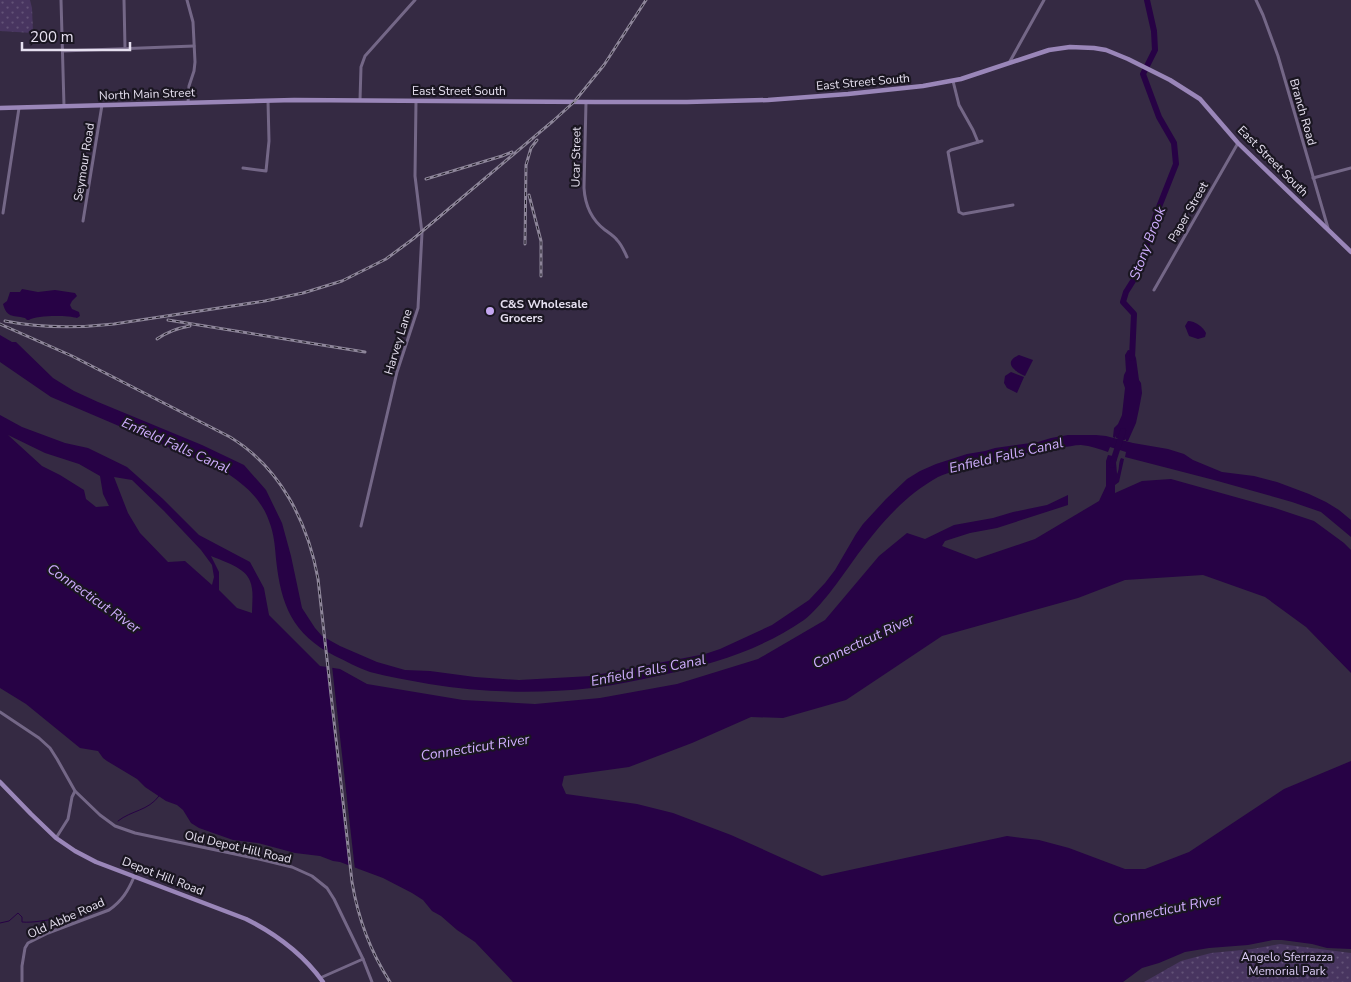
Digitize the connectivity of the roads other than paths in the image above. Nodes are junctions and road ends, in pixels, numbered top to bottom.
1 (61, 0) edge
2 (124, 0) edge
3 (186, 0) edge
4 (415, 0) edge
5 (1044, 0) edge
6 (1256, 0) edge
7 (194, 46) junction
8 (125, 48) junction
9 (63, 51) junction
10 (1010, 63) junction
11 (953, 81) junction
12 (294, 100) joint
13 (360, 100) junction
14 (268, 101) junction
15 (416, 101) junction
16 (586, 102) junction
17 (188, 103) junction
18 (102, 105) junction
19 (64, 106) junction
20 (0, 108) edge
21 (19, 108) junction
22 (982, 141) dead end
23 (978, 142) junction
24 (1238, 143) junction
25 (243, 168) dead end
26 (1351, 168) edge
27 (1312, 178) junction
28 (1013, 205) dead end
29 (3, 213) dead end
30 (83, 221) dead end
31 (1329, 231) junction
32 (1351, 252) edge
33 (627, 257) dead end
34 (1154, 290) dead end
35 (361, 526) dead end
36 (0, 712) edge
37 (0, 782) edge
38 (75, 791) junction
39 (56, 838) junction
40 (134, 877) junction
41 (363, 959) junction
42 (321, 980) edge
43 (22, 982) edge
44 (372, 982) edge

1 - 9 street
2 - 8 street
3 - 7 street
4 - 13 street
5 - 10 street
6 - 27 street, Branch Road
7 - 8 street
7 - 17 street
8 - 9 street
9 - 19 street
10 - 11 main road, East Street South
10 - 24 main road, East Street South
11 - 16 main road, East Street South
11 - 23 street
12 - 13 main road, East Street South
12 - 14 main road, North Main Street
13 - 15 main road, East Street South
14 - 17 main road, North Main Street
14 - 25 street
15 - 16 main road, East Street South
15 - 35 street, Harvey Lane
16 - 33 street, Ucar Street
17 - 18 main road, North Main Street
18 - 19 main road, North Main Street
18 - 30 street, Seymour Road
19 - 21 main road, North Main Street
20 - 21 main road, North Main Street
21 - 29 street
22 - 23 street
23 - 28 street
24 - 31 main road, East Street South
24 - 34 street, Paper Street
26 - 27 street
27 - 31 street, Branch Road
31 - 32 main road, East Street South
36 - 38 street, Old Depot Hill Road
37 - 39 main road, Depot Hill Road
38 - 39 street
38 - 41 street, Old Depot Hill Road
39 - 40 main road, Depot Hill Road
40 - 42 main road, Depot Hill Road
40 - 43 street, Old Abbe Road
41 - 42 street
41 - 44 street, Old Depot Hill Road

